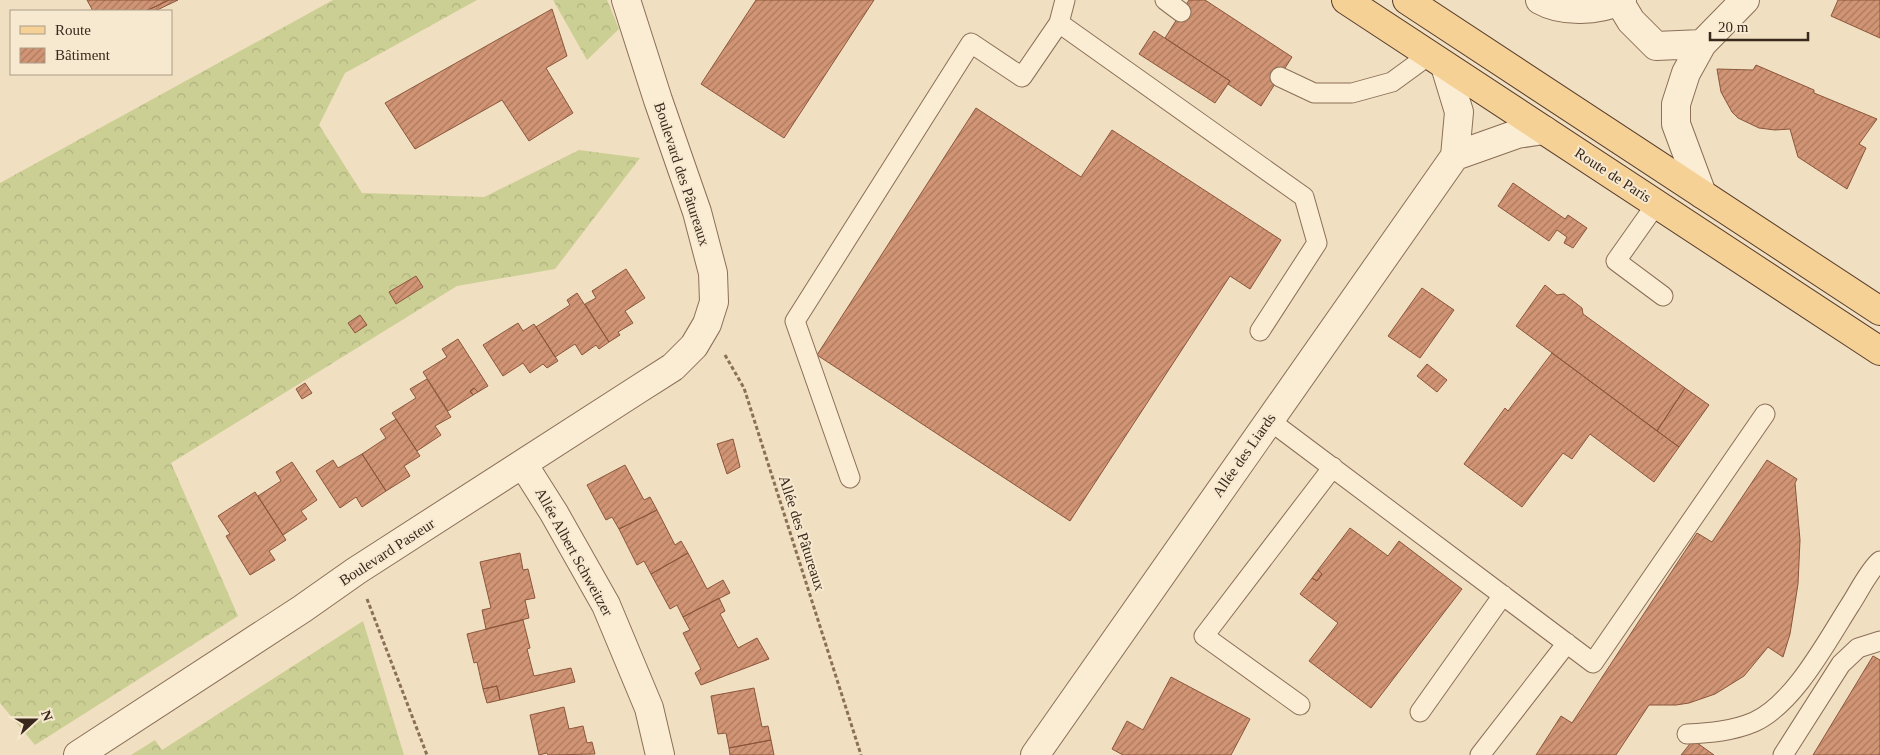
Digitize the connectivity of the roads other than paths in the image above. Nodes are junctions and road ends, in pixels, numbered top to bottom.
1 (626, 0) edge
2 (1065, 0) edge
3 (1165, 0) edge
4 (1346, 0) edge
5 (1408, 0) edge
6 (1540, 0) edge
7 (1745, 0) edge
8 (1621, 1) edge
9 (1181, 12) dead end
10 (1059, 23) junction
11 (1702, 44) junction
12 (1437, 60) junction
13 (1280, 77) dead end
14 (1544, 130) junction
15 (1455, 156) junction
16 (1702, 194) junction
17 (1657, 204) junction
18 (1663, 296) dead end
19 (1880, 311) edge
20 (1260, 331) dead end
21 (701, 335) joint
22 (1880, 351) edge
23 (1765, 414) dead end
24 (1270, 420) junction
25 (523, 464) junction
26 (1333, 467) junction
27 (850, 478) dead end
28 (1880, 562) edge
29 (1503, 595) junction
30 (1880, 641) edge
31 (1567, 643) junction
32 (1300, 705) dead end
33 (1420, 712) dead end
34 (1687, 734) dead end
35 (78, 755) edge
36 (660, 755) edge
37 (1035, 755) edge
38 (1480, 755) edge
39 (1783, 755) edge

1 - 21 street, Boulevard des Pâtureaux
2 - 10 lane
3 - 9 lane
4 - 12 main road, Route de Paris
5 - 16 main road
6 - 8 street
7 - 11 street
8 - 11 street
10 - 20 lane
10 - 27 lane
11 - 16 street
12 - 13 lane
12 - 14 main road, Route de Paris
12 - 15 street, Allée des Liards
14 - 15 street
14 - 17 main road, Route de Paris
15 - 24 street, Allée des Liards
16 - 19 main road
17 - 18 lane
17 - 22 main road, Route de Paris
21 - 25 street, Boulevard Pasteur
23 - 31 lane
24 - 26 lane
24 - 37 street, Allée des Liards
25 - 35 street, Boulevard Pasteur
25 - 36 street, Allée Albert Schweitzer
26 - 29 lane
26 - 32 lane
28 - 34 lane
29 - 31 lane
29 - 33 lane
30 - 39 lane
31 - 38 lane

